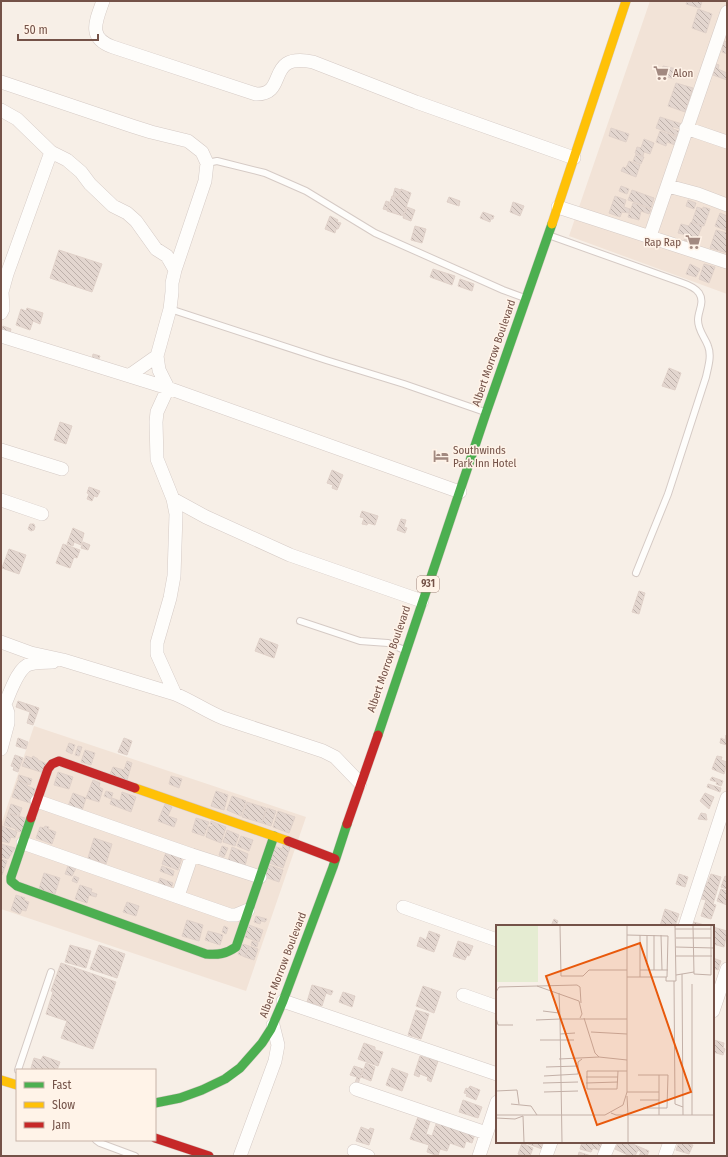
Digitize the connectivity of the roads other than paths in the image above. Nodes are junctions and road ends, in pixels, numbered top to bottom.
1 (103, 1) edge
2 (626, 1) edge
3 (727, 12) edge
4 (1, 82) edge
5 (1, 110) edge
6 (686, 128) junction
7 (727, 142) edge
8 (51, 152) junction
9 (574, 158) junction
10 (207, 162) junction
11 (668, 186) junction
12 (727, 205) edge
13 (558, 207) junction
14 (548, 235) junction
15 (650, 236) junction
16 (727, 262) edge
17 (175, 270) junction
18 (2, 290) edge
19 (525, 298) junction
20 (170, 309) junction
21 (1, 313) edge
22 (1, 336) edge
23 (157, 356) junction
24 (130, 376) junction
25 (168, 388) junction
26 (486, 412) junction
27 (1, 450) edge
28 (62, 469) dead end
29 (460, 492) junction
30 (173, 499) junction
31 (1, 500) edge
32 (42, 514) dead end
33 (636, 573) dead end
34 (422, 601) junction
35 (300, 622) dead end
36 (1, 642) edge
37 (405, 650) junction
38 (63, 660) junction
39 (175, 694) junction
40 (3, 703) edge
41 (1, 749) edge
42 (360, 783) junction
43 (727, 798) edge
44 (37, 801) junction
45 (722, 829) edge
46 (274, 836) junction
47 (23, 843) junction
48 (192, 855) junction
49 (335, 859) junction
50 (260, 877) junction
51 (178, 896) junction
52 (403, 907) dead end
53 (248, 910) junction
54 (685, 925) edge
55 (496, 940) edge
56 (51, 972) dead end
57 (721, 974) edge
58 (463, 995) dead end
59 (284, 1001) junction
60 (496, 1006) edge
61 (714, 1006) edge
62 (273, 1025) junction
63 (18, 1069) edge
64 (496, 1074) edge
65 (1, 1080) edge
66 (15, 1085) edge
67 (356, 1088) dead end
68 (156, 1103) edge
69 (496, 1105) edge
70 (486, 1133) junction
71 (156, 1138) edge
72 (97, 1141) edge
73 (551, 1143) edge
74 (610, 1143) edge
75 (670, 1143) edge
76 (354, 1151) dead end
77 (135, 1156) edge
78 (209, 1156) edge
79 (240, 1156) edge
80 (368, 1156) edge
81 (479, 1156) edge
82 (546, 1156) edge
83 (604, 1156) edge
84 (665, 1156) edge

1 - 9 street
2 - 9 main road, Albert Morrow Boulevard / 931
3 - 6 street
4 - 10 street
5 - 8 street
6 - 7 street
6 - 11 street
8 - 17 street
8 - 18 street
9 - 13 main road, Albert Morrow Boulevard / 931
10 - 17 street
10 - 19 lane
11 - 12 street
11 - 15 street
13 - 14 main road, Albert Morrow Boulevard / 931
13 - 15 street
14 - 19 main road, Albert Morrow Boulevard / 931
14 - 33 lane
15 - 16 street
17 - 20 street
18 - 21 street
19 - 26 main road, Albert Morrow Boulevard / 931
20 - 23 street
20 - 26 lane
22 - 24 street
23 - 24 street
23 - 25 street
24 - 25 street
25 - 29 street
25 - 30 street
26 - 29 main road, Albert Morrow Boulevard / 931
27 - 28 street
29 - 34 main road, Albert Morrow Boulevard / 931
30 - 34 street
30 - 39 street
31 - 32 street
34 - 37 main road, Albert Morrow Boulevard / 931
35 - 37 lane
36 - 38 street
37 - 42 main road, Albert Morrow Boulevard / 931
38 - 39 street
38 - 40 street
39 - 42 street
40 - 41 street
42 - 49 main road, Albert Morrow Boulevard / 931
43 - 45 street
44 - 46 main road
44 - 47 main road
44 - 48 street
45 - 54 street
46 - 49 main road
46 - 50 main road
47 - 51 street
47 - 53 main road
48 - 50 street
48 - 51 street
49 - 59 main road, Albert Morrow Boulevard / 931
50 - 53 main road
51 - 53 street
52 - 55 street
56 - 63 lane
57 - 61 street
58 - 60 street
59 - 62 main road, Albert Morrow Boulevard / 931
59 - 64 street
62 - 68 main road, Albert Morrow Boulevard / 931
62 - 79 street
65 - 66 main road
67 - 70 street
69 - 70 street
70 - 81 street
71 - 78 main road
72 - 77 lane
73 - 82 street
74 - 83 street
75 - 84 street
76 - 80 street

